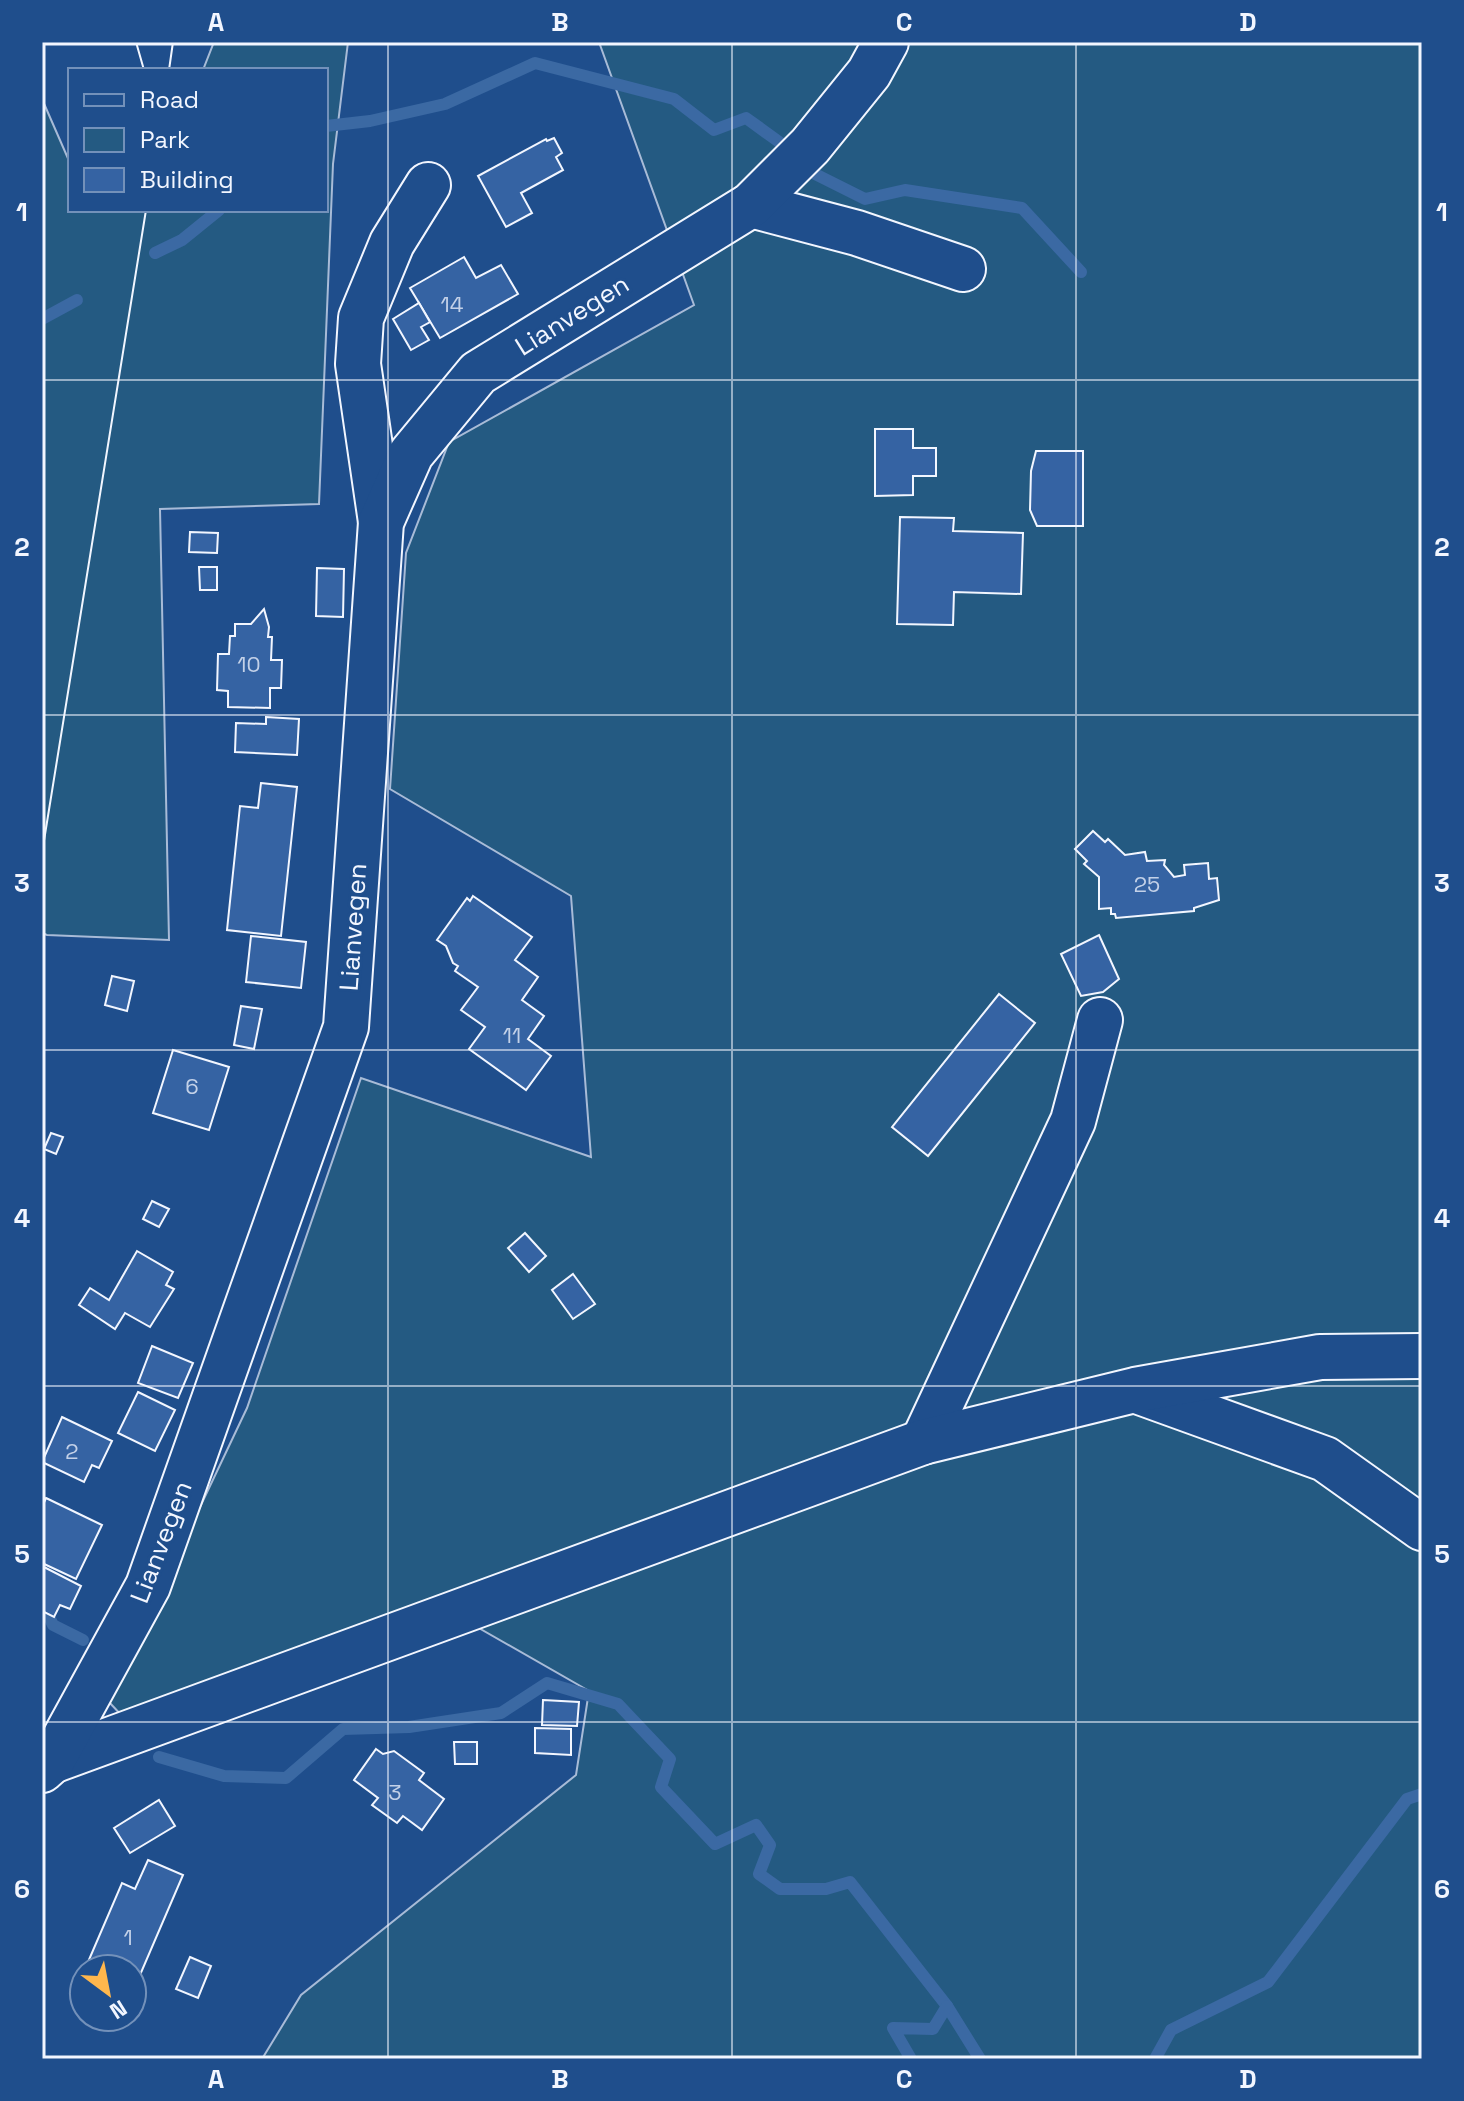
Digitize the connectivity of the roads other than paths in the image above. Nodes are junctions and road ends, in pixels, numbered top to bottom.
1 (886, 42) edge
2 (428, 185) dead end
3 (751, 205) junction
4 (963, 269) dead end
5 (381, 522) junction
6 (1100, 1020) dead end
7 (1422, 1356) edge
8 (1135, 1390) junction
9 (923, 1442) junction
10 (1422, 1528) edge
11 (47, 1765) edge

1 - 3 street, Lianvegen
2 - 5 street
3 - 4 street
3 - 5 street, Lianvegen
5 - 11 street, Lianvegen
6 - 9 street
7 - 8 street
8 - 9 street
8 - 10 street
9 - 11 street

